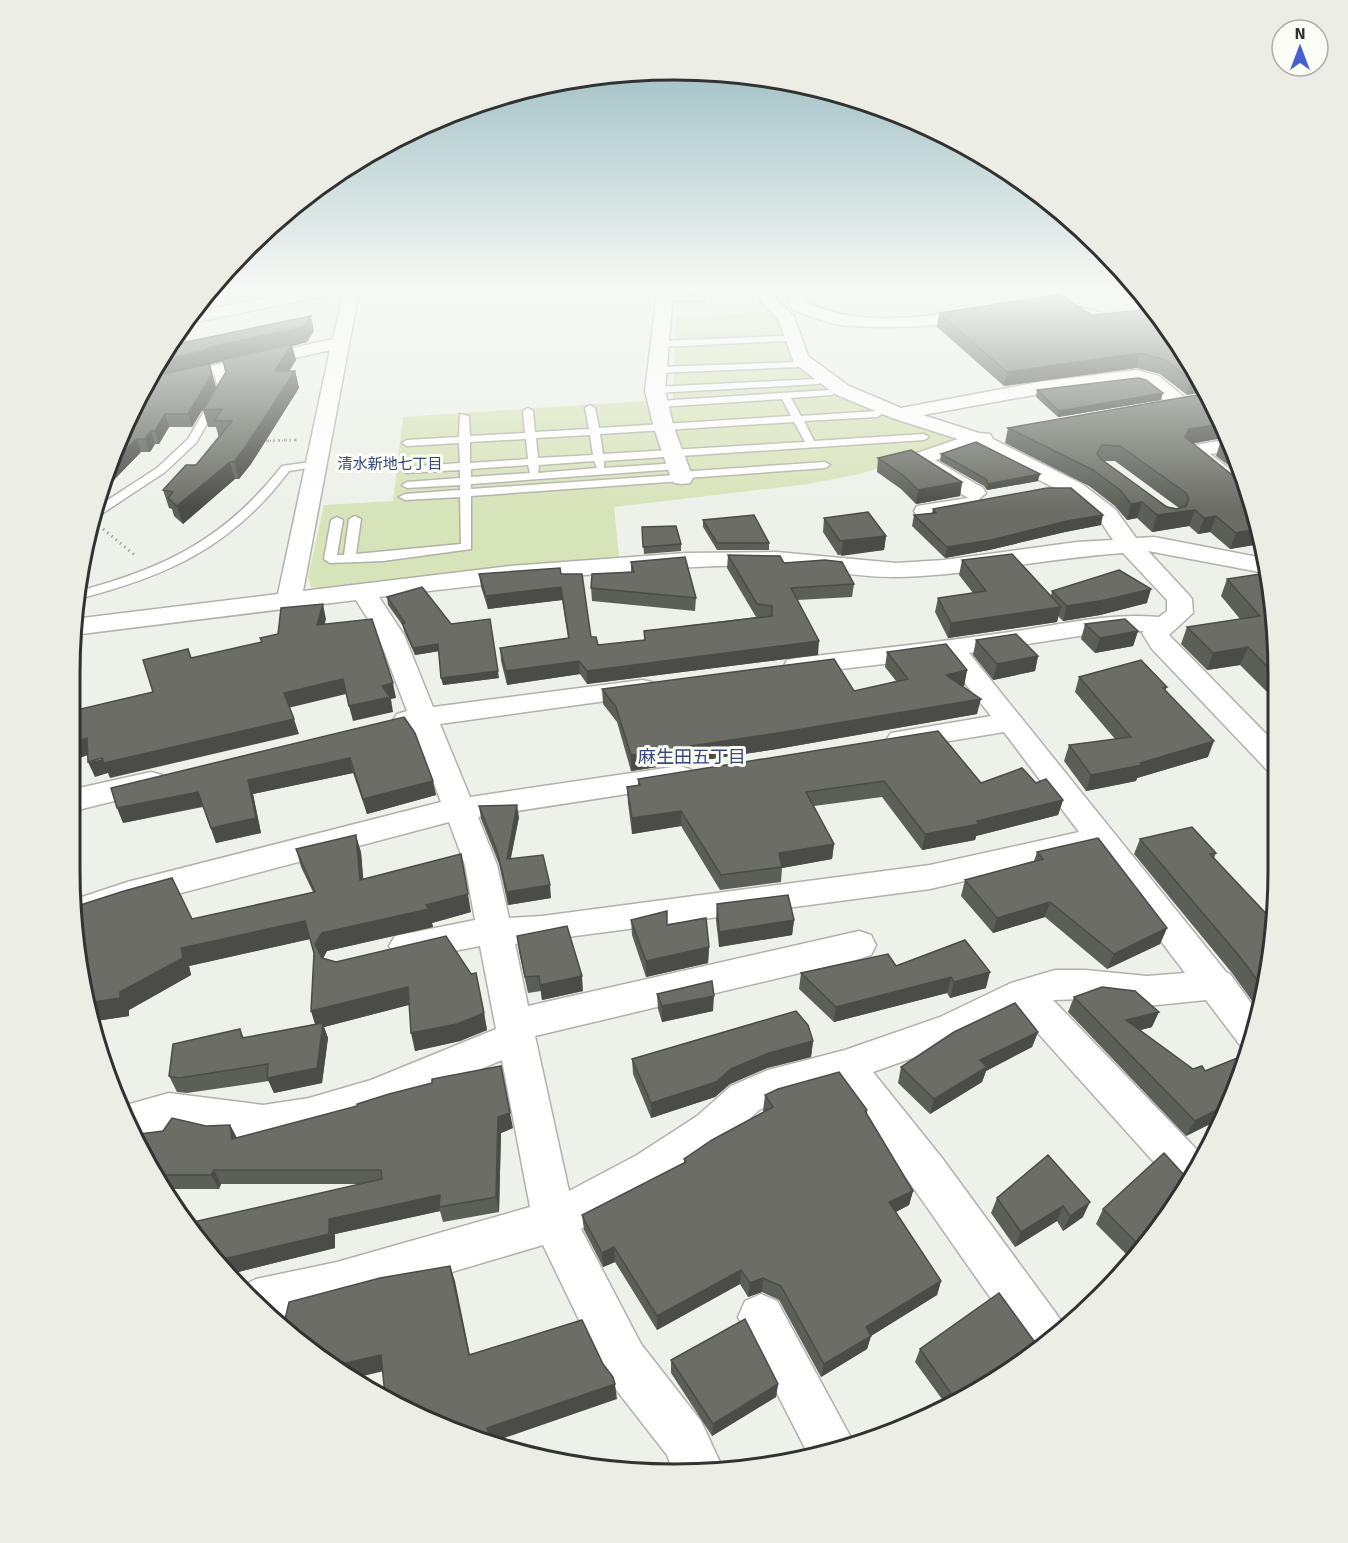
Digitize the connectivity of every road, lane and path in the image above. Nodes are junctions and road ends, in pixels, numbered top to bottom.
1 (245, 364) edge
2 (338, 364) edge
3 (658, 364) edge
4 (808, 364) edge
5 (796, 365) dead end
6 (218, 370) junction
7 (657, 370) junction
8 (197, 375) edge
9 (816, 382) dead end
10 (829, 393) dead end
11 (785, 396) junction
12 (656, 397) junction
13 (590, 408) dead end
14 (1159, 408) edge
15 (528, 411) dead end
16 (877, 414) dead end
17 (899, 414) junction
18 (464, 416) dead end
19 (797, 419) junction
20 (734, 424) junction
21 (664, 428) junction
22 (594, 432) junction
23 (1010, 434) edge
24 (531, 436) junction
25 (924, 437) dead end
26 (322, 440) junction
27 (464, 440) junction
28 (977, 440) junction
29 (251, 441) edge
30 (407, 443) dead end
31 (811, 444) junction
32 (1223, 446) edge
33 (599, 457) junction
34 (533, 461) junction
35 (317, 464) junction
36 (825, 465) dead end
37 (465, 466) junction
38 (678, 468) junction
39 (406, 470) dead end
40 (601, 471) junction
41 (535, 482) junction
42 (604, 483) junction
43 (407, 484) dead end
44 (1238, 486) edge
45 (465, 487) junction
46 (1076, 490) junction
47 (1034, 491) edge
48 (1107, 492) edge
49 (405, 497) dead end
50 (104, 508) edge
51 (926, 511) edge
52 (355, 519) dead end
53 (337, 520) dead end
54 (1181, 524) edge
55 (99, 526) dead end
56 (1128, 544) junction
57 (1169, 546) junction
58 (349, 559) junction
59 (1258, 565) edge
60 (155, 570) junction
61 (363, 591) junction
62 (86, 592) edge
63 (290, 600) junction
64 (1162, 625) junction
65 (82, 626) edge
66 (951, 648) junction
67 (769, 670) edge
68 (672, 684) edge
69 (424, 716) junction
70 (1011, 722) junction
71 (384, 725) edge
72 (871, 745) edge
73 (1268, 753) edge
74 (707, 772) edge
75 (174, 776) edge
76 (80, 799) edge
77 (459, 809) junction
78 (1100, 838) junction
79 (81, 910) edge
80 (495, 930) junction
81 (859, 945) dead end
82 (373, 955) edge
83 (1217, 984) junction
84 (1024, 993) junction
85 (1247, 1026) edge
86 (516, 1031) junction
87 (845, 1066) junction
88 (136, 1120) edge
89 (1187, 1169) edge
90 (554, 1221) junction
91 (265, 1300) edge
92 (761, 1317) dead end
93 (1044, 1335) edge
94 (829, 1443) edge
95 (695, 1463) edge

1 - 6 street
2 - 26 street
3 - 7 street
4 - 17 street
5 - 7 lane
6 - 8 lane
6 - 50 lane
7 - 12 street
9 - 12 lane
10 - 11 lane
11 - 19 lane
11 - 20 lane
12 - 20 lane
12 - 21 street
13 - 22 lane
14 - 17 street
15 - 24 lane
16 - 19 lane
17 - 28 street
18 - 27 lane
19 - 20 lane
19 - 31 lane
20 - 21 lane
20 - 31 lane
20 - 38 lane
21 - 22 lane
21 - 38 street
22 - 24 lane
22 - 33 lane
23 - 28 street
24 - 27 lane
24 - 34 lane
25 - 31 lane
26 - 29 path
26 - 35 street
27 - 30 lane
27 - 37 lane
28 - 46 street
28 - 51 street
32 - 44 street
33 - 34 lane
33 - 38 lane
33 - 40 lane
34 - 37 lane
34 - 41 lane
35 - 60 lane
35 - 63 street
36 - 38 lane
37 - 39 lane
37 - 45 lane
38 - 40 lane
38 - 42 lane
40 - 41 lane
40 - 42 lane
41 - 42 lane
41 - 45 lane
43 - 45 lane
45 - 49 lane
45 - 58 lane
46 - 47 street
46 - 48 street
46 - 56 street
52 - 58 lane
53 - 58 lane
54 - 57 street
55 - 60 path
56 - 57 street
56 - 61 street
56 - 64 street
57 - 59 street
60 - 62 lane
61 - 63 street
61 - 69 street
63 - 65 street
64 - 66 street
64 - 73 street
66 - 67 street
66 - 70 street
68 - 69 street
69 - 71 street
69 - 77 street
70 - 72 street
70 - 78 street
74 - 77 street
75 - 76 street
77 - 79 street
77 - 80 street
78 - 80 street
78 - 83 street
80 - 82 street
80 - 86 street
81 - 86 street
83 - 84 street
83 - 85 street
84 - 87 street
84 - 89 street
86 - 88 street
86 - 90 street
87 - 90 street
87 - 93 street
90 - 91 street
90 - 95 street
92 - 94 street

